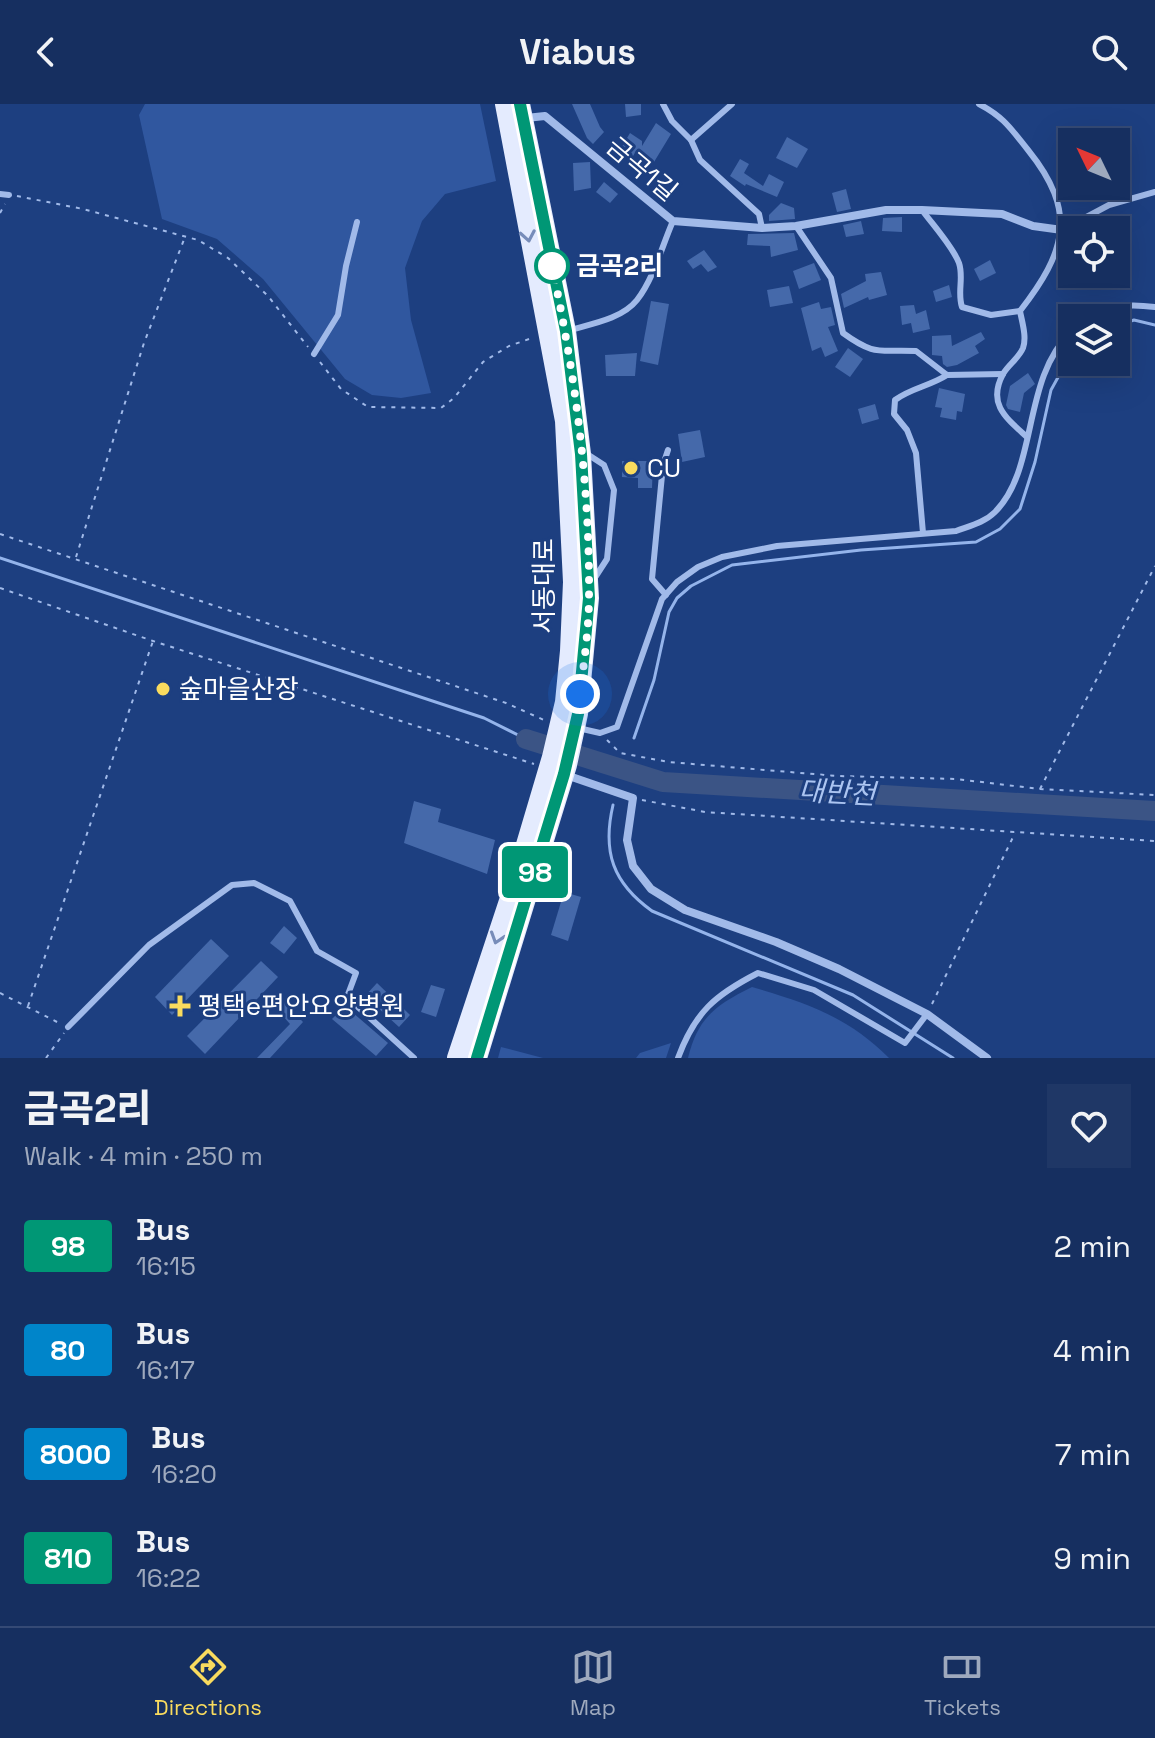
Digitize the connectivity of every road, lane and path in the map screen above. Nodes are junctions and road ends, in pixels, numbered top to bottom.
1 (663, 104) edge
2 (732, 104) edge
3 (979, 104) edge
4 (514, 112) edge
5 (691, 140) junction
6 (1155, 192) edge
7 (0, 194) edge
8 (9, 195) joint
9 (922, 210) junction
10 (1059, 216) edge
11 (1088, 216) edge
12 (673, 221) junction
13 (357, 222) dead end
14 (796, 226) junction
15 (762, 228) junction
16 (1058, 229) edge
17 (185, 236) junction
18 (1058, 243) edge
19 (1130, 305) edge
20 (1155, 307) edge
21 (1020, 311) junction
22 (558, 335) junction
23 (1058, 346) edge
24 (314, 354) junction
25 (1003, 374) junction
26 (947, 375) junction
27 (1027, 437) junction
28 (580, 449) junction
29 (668, 450) dead end
30 (923, 533) junction
31 (0, 534) edge
32 (76, 558) junction
33 (1155, 566) edge
34 (0, 588) edge
35 (666, 595) junction
36 (589, 598) junction
37 (153, 641) junction
38 (566, 731) junction
39 (600, 733) junction
40 (558, 766) junction
41 (1040, 789) junction
42 (1155, 795) edge
43 (633, 798) junction
44 (1015, 832) junction
45 (1155, 841) edge
46 (0, 993) edge
47 (28, 1006) junction
48 (927, 1014) junction
49 (68, 1027) junction
50 (46, 1058) edge
51 (414, 1058) edge
52 (457, 1058) edge
53 (477, 1058) edge
54 (678, 1058) edge
55 (987, 1058) edge

1 - 5 lane, 금곡1길
2 - 5 lane, 금곡1길
3 - 10 lane
4 - 12 street, 금곡1길
4 - 22 main road, 서동대로
5 - 15 lane, 금곡1길
6 - 11 lane
7 - 8 lane
8 - 17 path
9 - 14 street, 금곡1길
9 - 16 street, 금곡1길
9 - 21 lane
12 - 15 street, 금곡1길
12 - 22 lane
13 - 24 lane
14 - 15 street, 금곡1길
14 - 26 lane
17 - 24 path
17 - 32 path
18 - 21 lane
19 - 20 lane
21 - 25 lane
22 - 24 path
22 - 28 main road, 서동대로
22 - 38 main road, 서동대로
23 - 27 lane
25 - 26 lane
25 - 27 lane
26 - 30 lane
27 - 30 lane
28 - 36 main road, 서동대로
28 - 36 lane
29 - 35 lane
30 - 35 lane
31 - 32 path
32 - 38 path
33 - 41 path
34 - 37 path
35 - 39 lane
36 - 38 main road, 서동대로
37 - 40 path
37 - 47 path
38 - 39 lane
38 - 40 main road, 서동대로
39 - 41 path
40 - 43 street
40 -> 52 main road, 서동대로
40 - 53 main road, 서동대로
41 - 42 path
43 - 44 path
43 - 48 street
44 - 45 path
44 - 48 path
46 - 47 path
47 - 49 path
48 - 54 lane
48 - 55 street
49 - 50 path
49 - 51 lane

